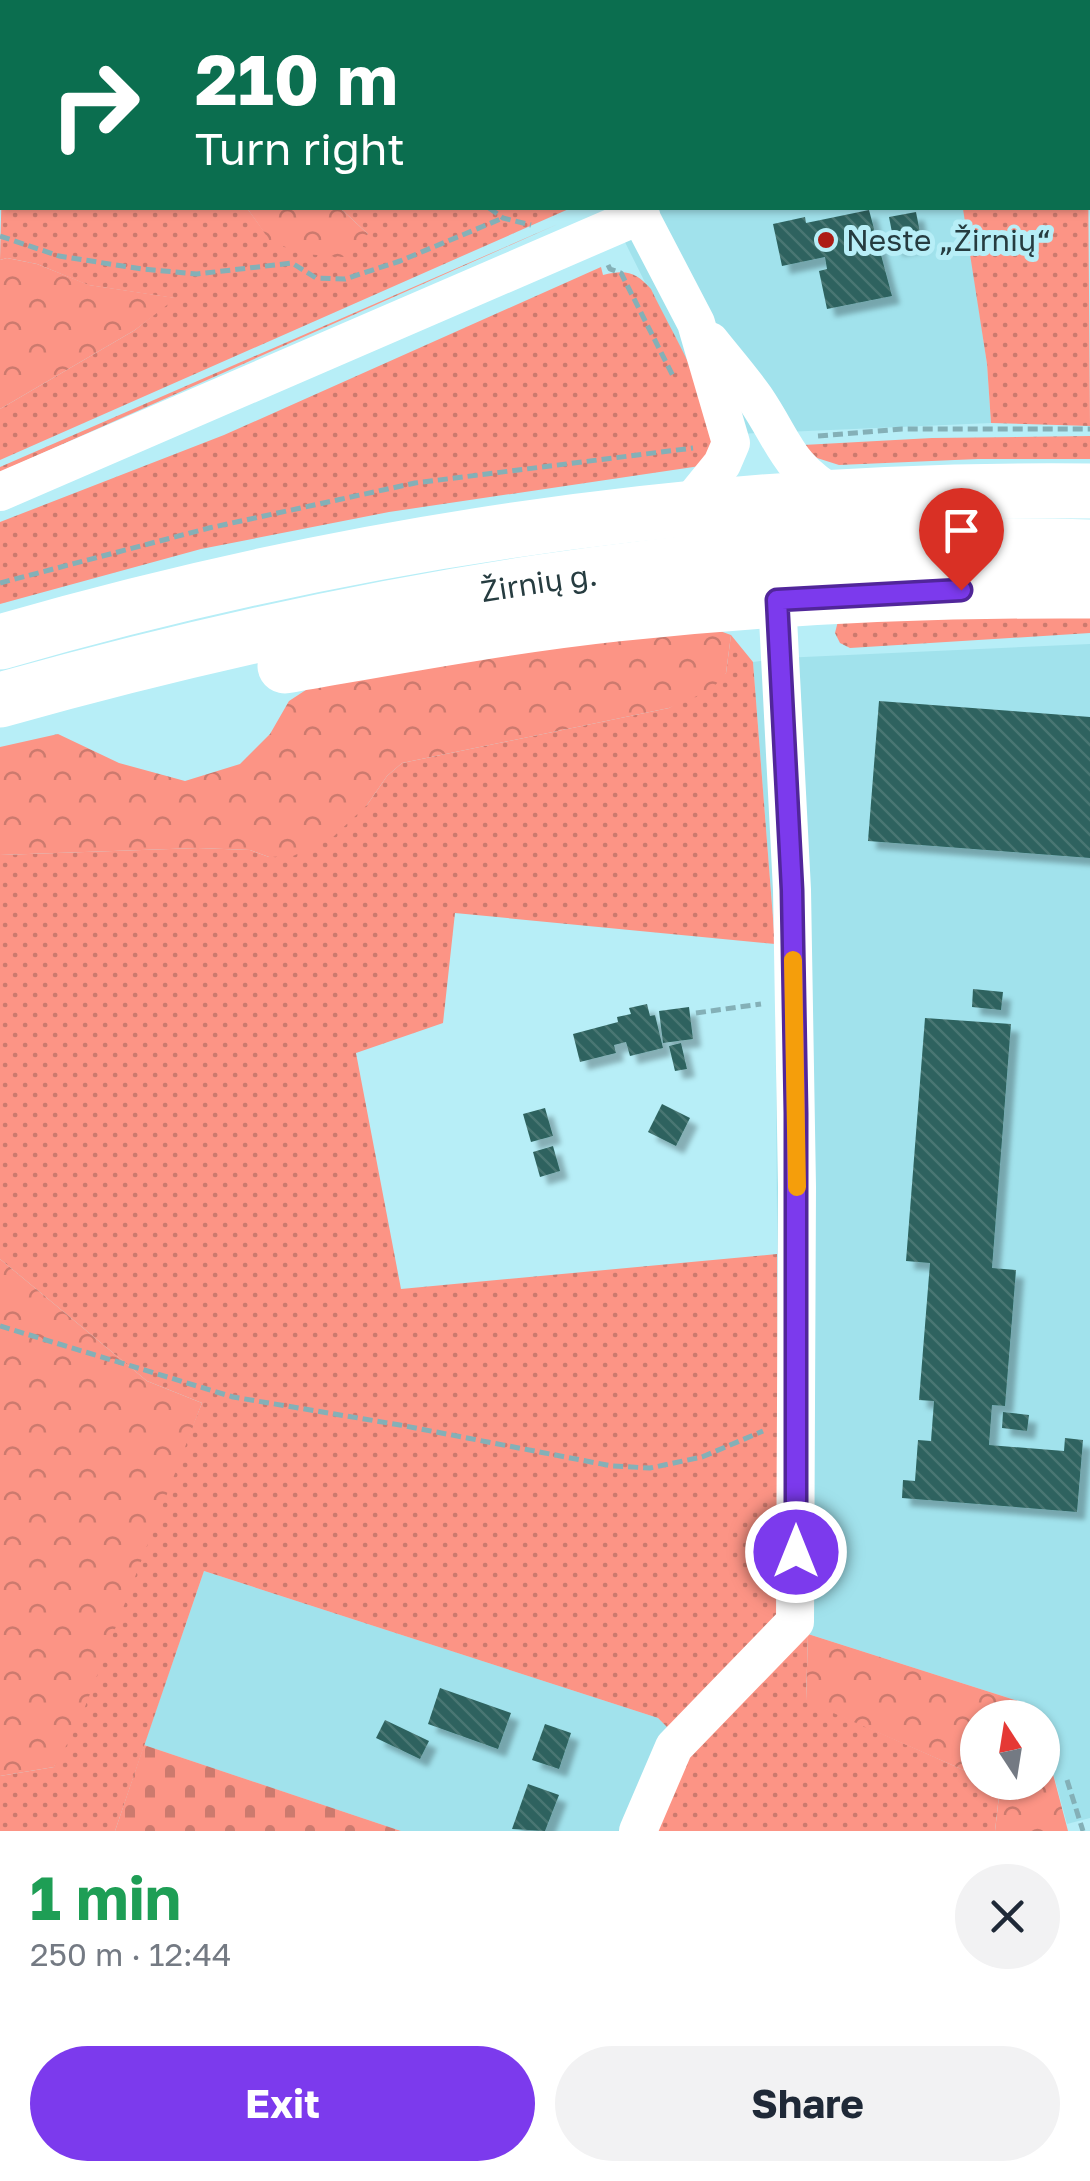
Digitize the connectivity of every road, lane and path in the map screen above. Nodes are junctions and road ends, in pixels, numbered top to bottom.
1 (492, 210) edge
2 (638, 211) edge
3 (503, 218) junction
4 (538, 227) dead end
5 (595, 234) junction
6 (0, 236) edge
7 (696, 323) junction
8 (675, 379) dead end
9 (1090, 429) edge
10 (779, 439) junction
11 (731, 443) junction
12 (1090, 491) edge
13 (0, 492) edge
14 (836, 496) junction
15 (687, 507) junction
16 (1090, 546) edge
17 (0, 583) edge
18 (1090, 591) edge
19 (777, 600) junction
20 (0, 642) edge
21 (0, 704) edge
22 (794, 1001) junction
23 (696, 1013) dead end
24 (0, 1326) edge
25 (796, 1413) junction
26 (1067, 1780) dead end
27 (638, 1831) edge
28 (1083, 1831) edge

1 - 3 path
2 - 5 street
2 - 7 street
3 - 4 path
3 - 6 path
5 - 8 path
5 - 13 street
7 - 10 street
7 - 11 street
9 - 10 path
10 - 14 street
11 - 15 street
11 - 17 path
12 - 14 highway, Žirnių g.
14 - 15 highway, Žirnių g.
15 - 20 highway, Žirnių g.
16 - 21 highway, Žirnių g.
18 - 19 highway
19 - 21 highway
19 - 22 street
22 - 23 path
22 - 25 street
24 - 25 path
25 - 27 street
26 - 28 path

